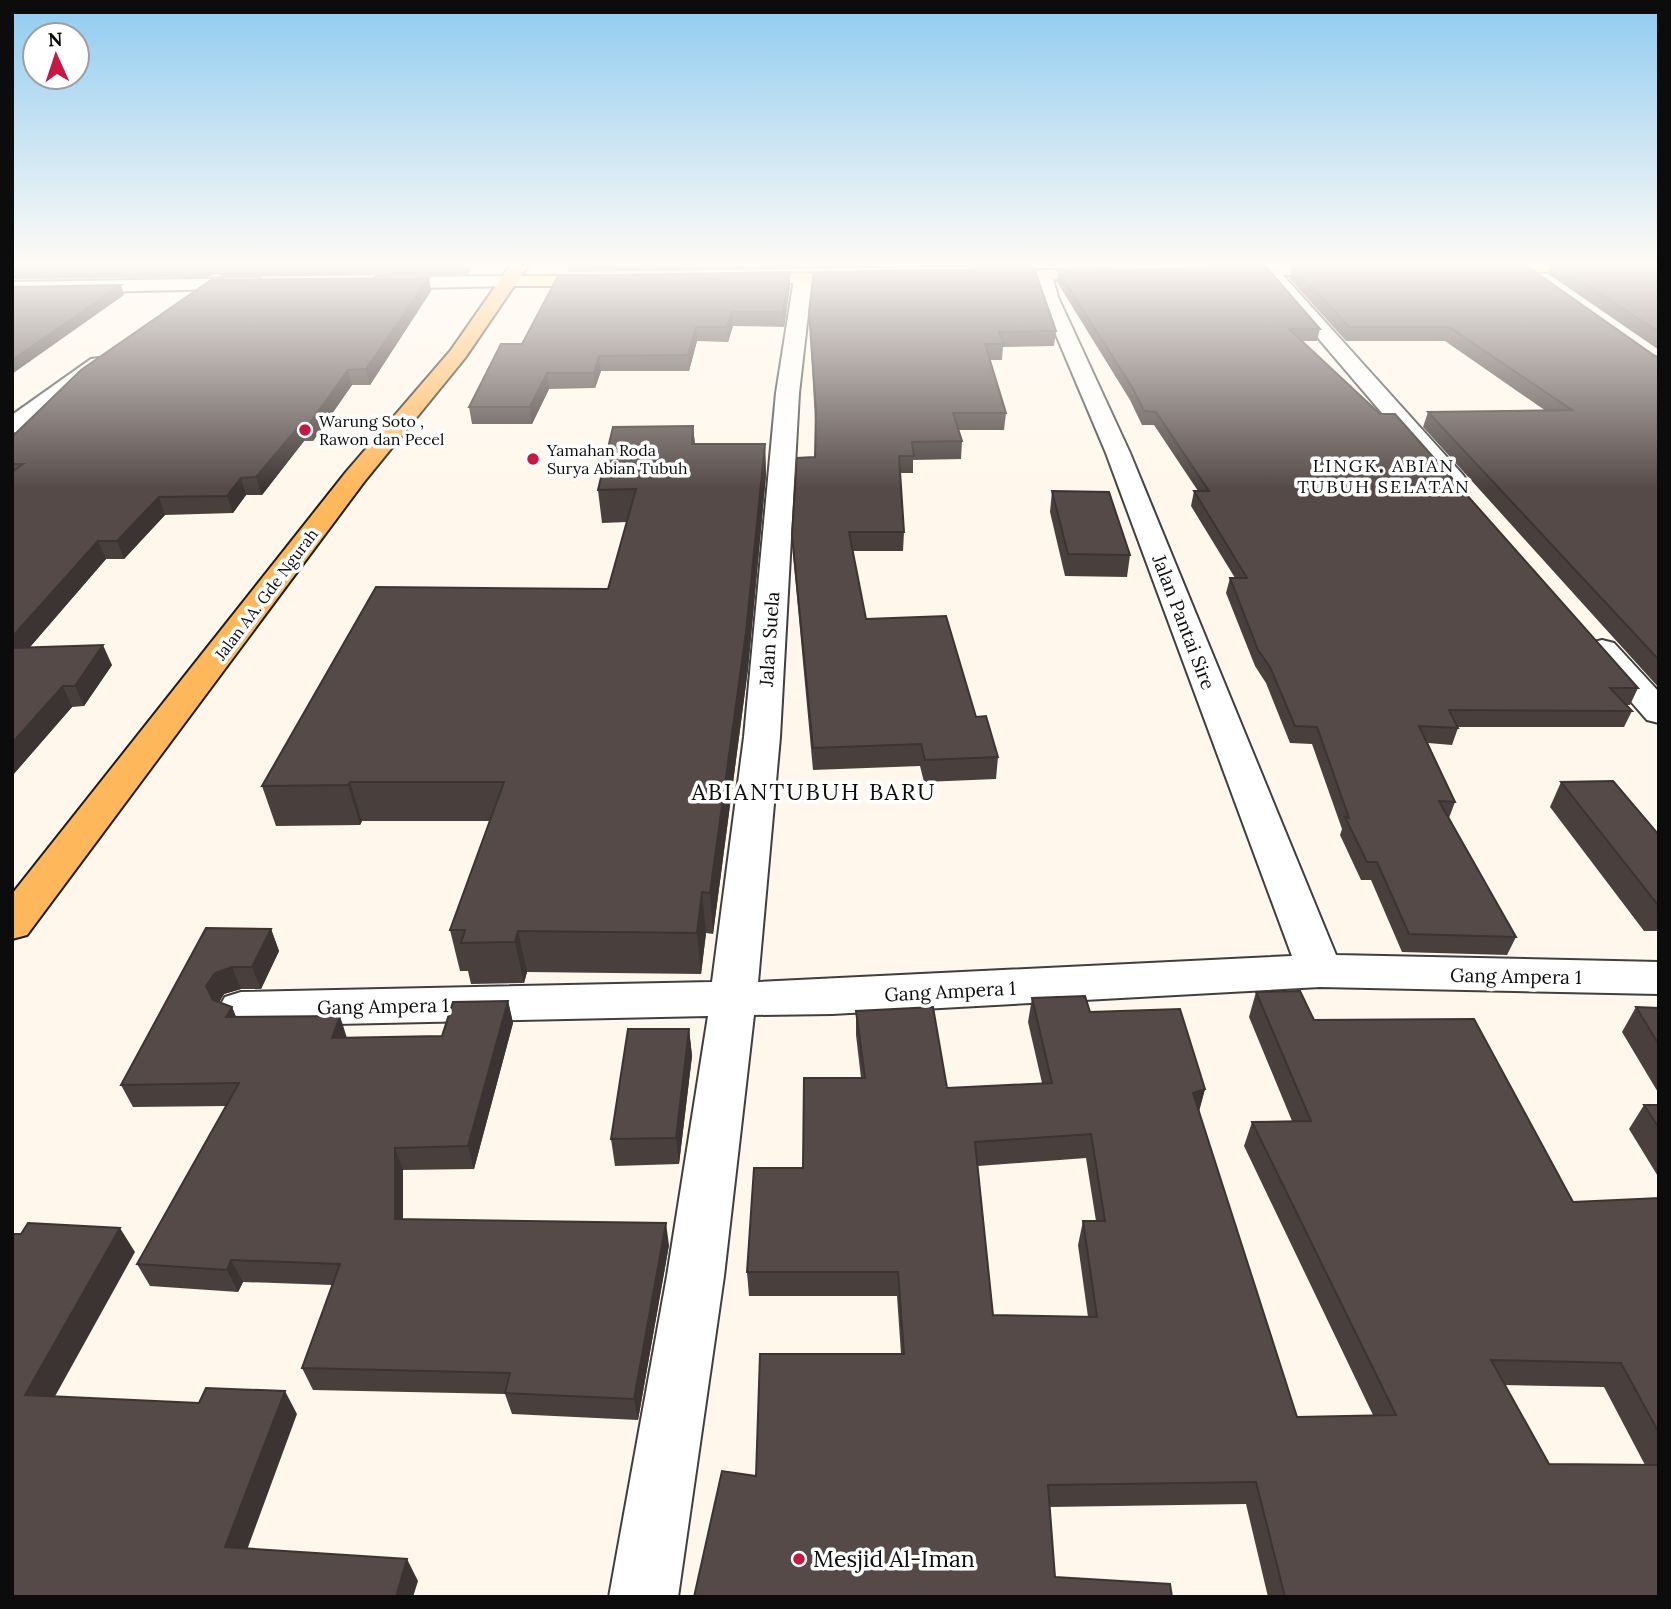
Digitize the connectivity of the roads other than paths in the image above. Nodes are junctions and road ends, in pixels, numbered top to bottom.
1 (468, 339) edge
2 (794, 339) edge
3 (1068, 339) edge
4 (1329, 339) edge
5 (115, 353) edge
6 (12, 426) edge
7 (1475, 505) edge
8 (1581, 626) edge
9 (1659, 713) edge
10 (12, 924) edge
11 (1320, 971) junction
12 (1659, 978) edge
13 (733, 999) junction
14 (241, 1009) dead end
15 (643, 1597) edge

1 - 10 main road, Jalan AA. Gde Ngurah
2 - 13 street, Jalan Suela
3 - 11 street, Jalan Pantai Sire
4 - 7 street
5 - 6 street
8 - 9 street
11 - 12 street, Gang Ampera 1
11 - 13 street, Gang Ampera 1
13 - 14 street, Gang Ampera 1
13 - 15 street, Jalan Suela

